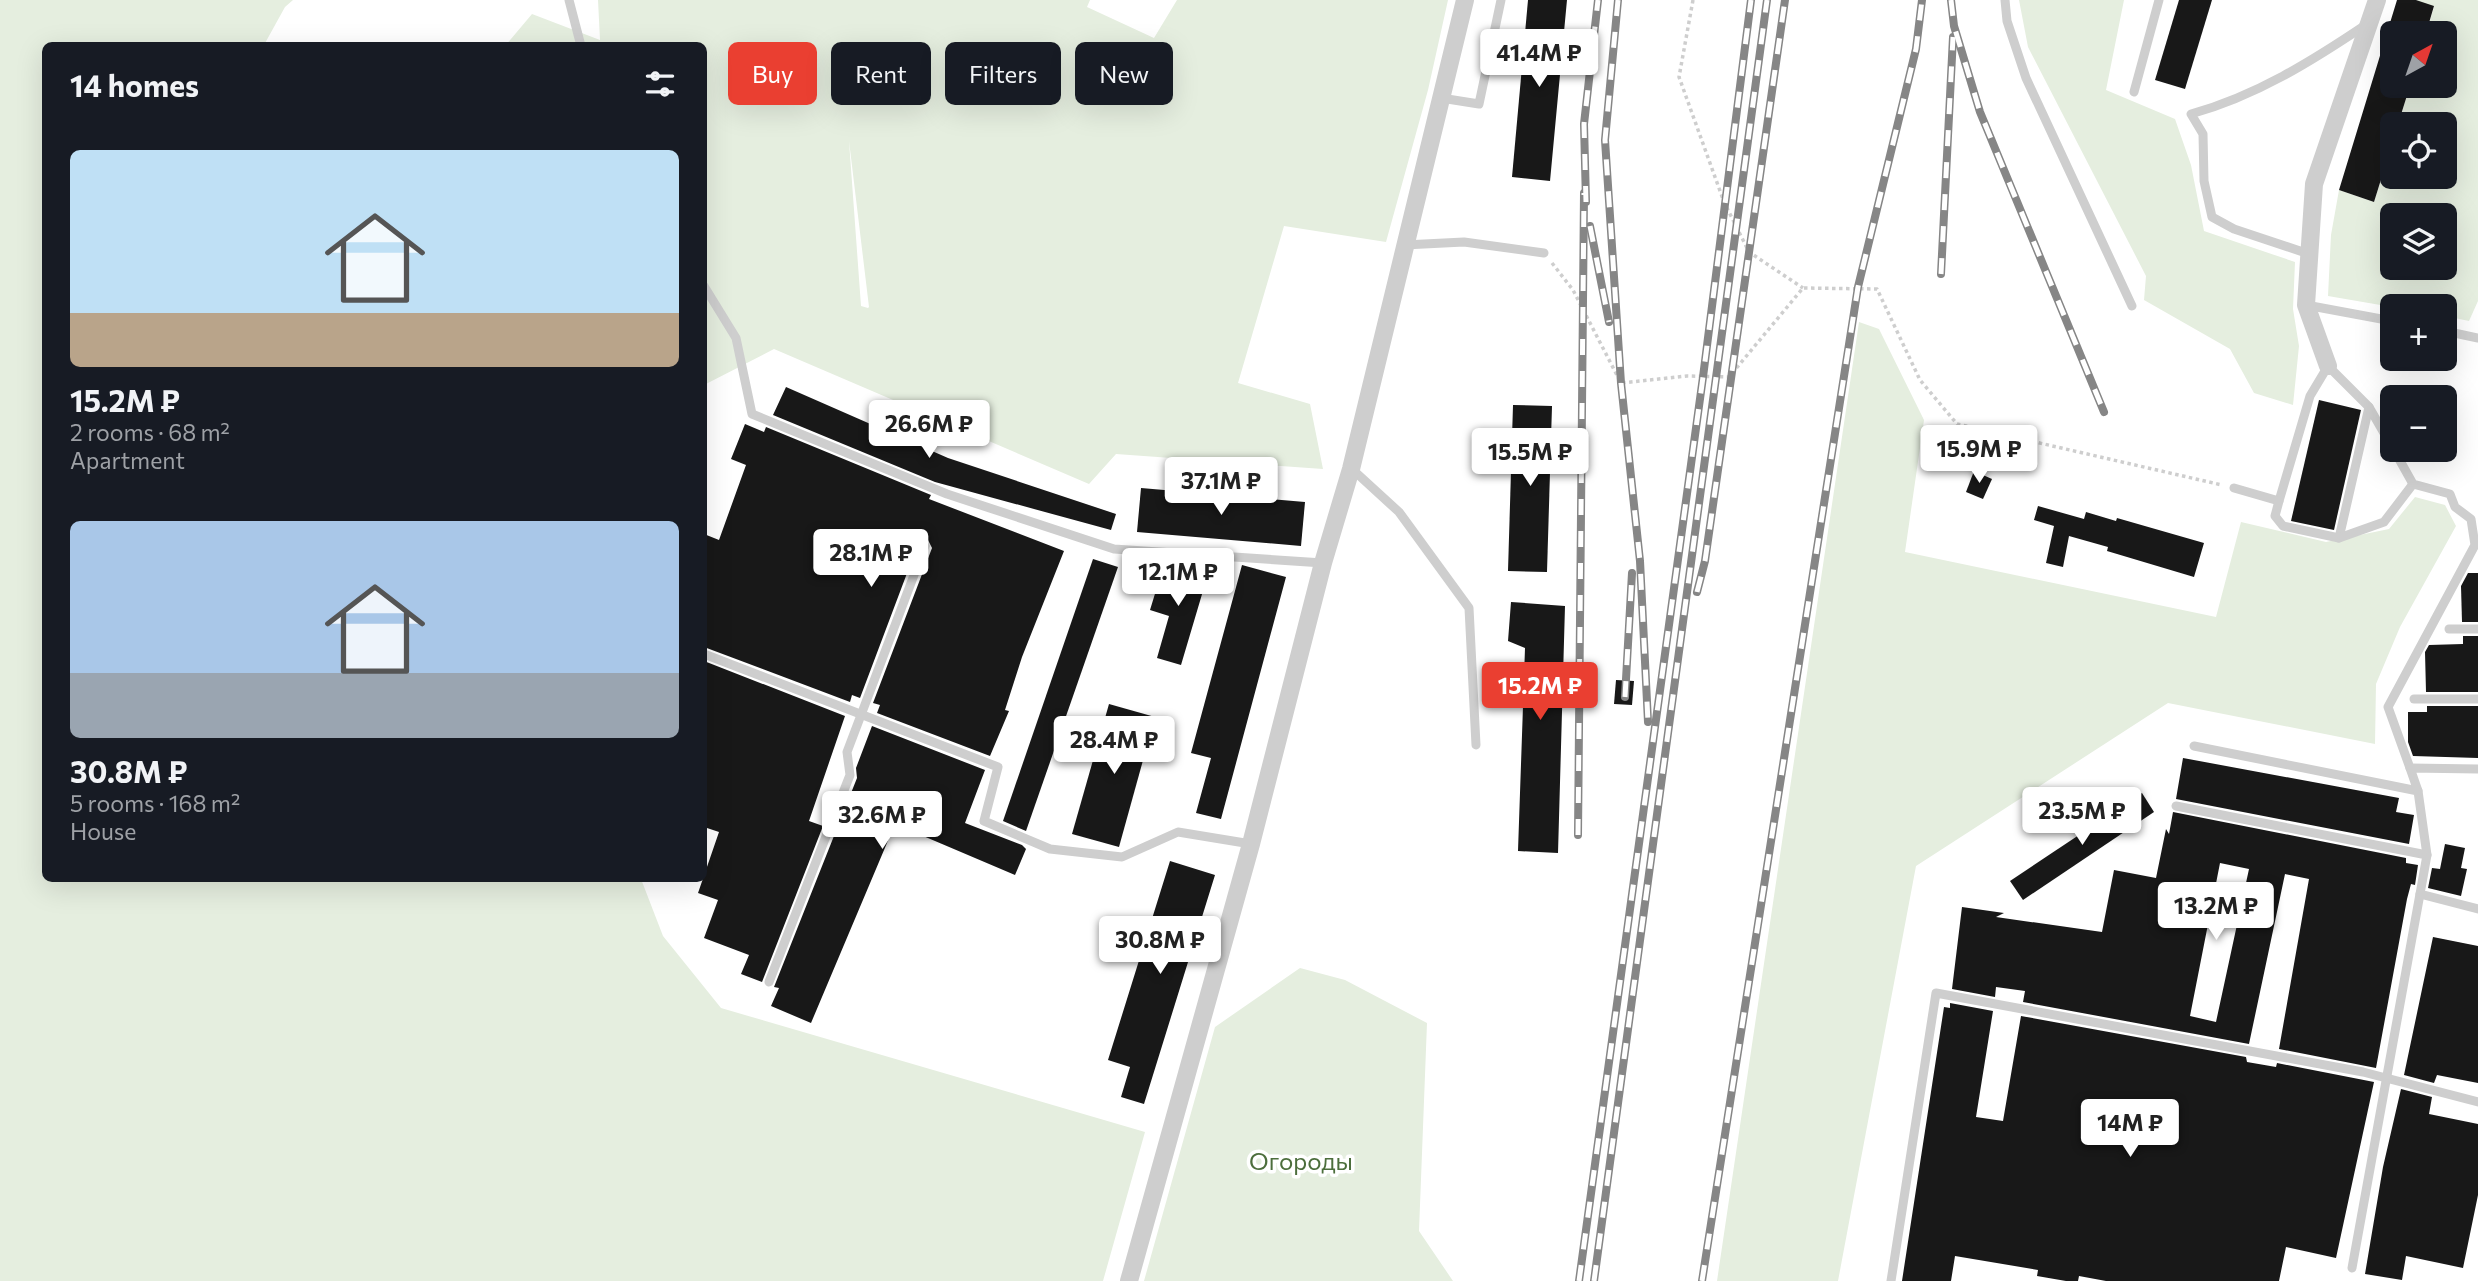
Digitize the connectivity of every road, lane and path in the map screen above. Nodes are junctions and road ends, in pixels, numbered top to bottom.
1 (569, 0) edge
2 (1465, 0) edge
3 (1501, 0) edge
4 (1693, 0) edge
5 (2004, 0) edge
6 (2159, 0) edge
7 (2377, 0) edge
8 (2369, 23) junction
9 (580, 42) edge
10 (2134, 92) dead end
11 (1441, 98) junction
12 (1405, 245) junction
13 (1544, 253) joint
14 (2309, 254) junction
15 (1803, 288) junction
16 (707, 291) edge
17 (2306, 304) junction
18 (2132, 306) dead end
19 (2380, 319) edge
20 (2457, 334) edge
21 (2478, 338) edge
22 (2328, 366) junction
23 (2369, 407) junction
24 (2380, 426) edge
25 (2400, 462) edge
26 (1351, 469) junction
27 (2413, 484) junction
28 (2234, 488) joint
29 (2279, 501) junction
30 (2474, 519) edge
31 (2339, 538) junction
32 (925, 546) dead end
33 (1322, 563) junction
34 (2449, 629) dead end
35 (2478, 629) edge
36 (707, 655) edge
37 (2414, 699) dead end
38 (2478, 699) edge
39 (861, 714) junction
40 (1476, 746) dead end
41 (2194, 746) dead end
42 (2410, 768) junction
43 (2478, 769) edge
44 (2418, 791) junction
45 (2176, 806) dead end
46 (1251, 844) junction
47 (2427, 855) junction
48 (2420, 894) junction
49 (2478, 909) edge
50 (769, 982) dead end
51 (2386, 1078) junction
52 (2478, 1102) edge
53 (2352, 1268) dead end
54 (1129, 1281) edge
55 (1891, 1281) edge

1 - 9 lane
2 - 11 street
3 - 11 lane
4 - 15 path
5 - 18 lane
6 - 10 lane
7 - 8 street
8 - 14 street
8 - 14 lane
11 - 12 street
12 - 13 lane
12 - 26 street
13 - 15 path
14 - 17 street
15 - 28 path
16 - 33 lane
17 - 19 lane
17 - 22 street
20 - 21 lane
22 - 23 lane
22 - 29 lane
23 - 24 lane
23 - 31 lane
25 - 27 lane
26 - 33 street
26 - 40 lane
27 - 30 lane
27 - 31 lane
28 - 29 lane
29 - 31 lane
30 - 42 lane
32 - 39 lane
33 - 46 street
34 - 35 lane
36 - 39 lane
37 - 38 lane
39 - 46 lane
39 - 50 lane
41 - 44 lane
42 - 43 lane
42 - 44 lane
44 - 47 lane
45 - 47 lane
46 - 54 street
47 - 48 lane
48 - 49 lane
48 - 51 lane
51 - 52 lane
51 - 53 lane
51 - 55 lane

